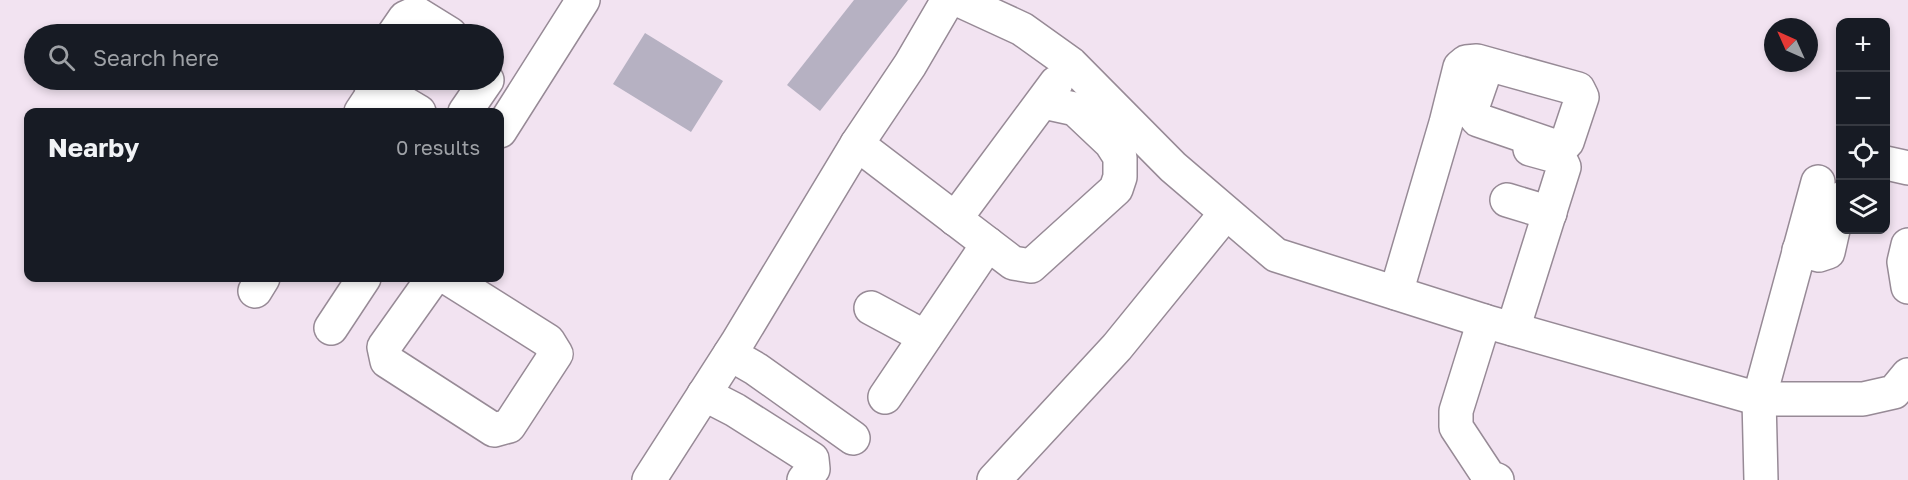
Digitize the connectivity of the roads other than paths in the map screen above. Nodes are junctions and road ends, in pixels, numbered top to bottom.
1 (583, 0) edge
2 (948, 0) edge
3 (959, 0) edge
4 (401, 24) edge
5 (433, 24) edge
6 (1071, 64) junction
7 (1487, 65) dead end
8 (383, 90) edge
9 (477, 95) edge
10 (1042, 102) junction
11 (364, 108) edge
12 (395, 108) edge
13 (412, 108) edge
14 (490, 108) edge
15 (505, 122) edge
16 (1446, 123) junction
17 (857, 144) junction
18 (1890, 164) edge
19 (1908, 168) edge
20 (1829, 191) edge
21 (1508, 200) dead end
22 (1226, 213) junction
23 (1550, 213) junction
24 (955, 219) junction
25 (988, 244) junction
26 (1908, 245) edge
27 (361, 282) edge
28 (404, 282) edge
29 (429, 282) edge
30 (454, 282) edge
31 (1908, 287) edge
32 (1396, 292) junction
33 (871, 308) dead end
34 (1498, 325) junction
35 (331, 328) dead end
36 (925, 337) junction
37 (730, 354) junction
38 (358, 355) dead end
39 (1908, 375) edge
40 (704, 394) junction
41 (885, 397) dead end
42 (1759, 399) junction
43 (853, 438) dead end
44 (648, 480) edge
45 (804, 480) edge
46 (994, 480) edge
47 (1497, 480) edge
48 (1761, 480) edge

1 - 15 street
2 - 17 street
3 - 6 street
4 - 5 street
6 - 10 street
6 - 22 street
7 - 16 street
8 - 13 street
9 - 14 street
10 - 24 street
10 - 25 street
11 - 12 street
16 - 23 street
16 - 32 street
17 - 24 street
17 - 37 street
18 - 19 street
20 - 42 street
21 - 23 street
22 - 32 street
22 - 46 street
23 - 34 street
24 - 25 street
25 - 36 street
26 - 31 street
27 - 35 street
28 - 38 street
29 - 30 street
32 - 34 street
33 - 36 street
34 - 42 street
34 - 47 street
36 - 41 street
37 - 40 street
37 - 43 street
39 - 42 street
40 - 44 street
40 - 45 street
42 - 48 street

